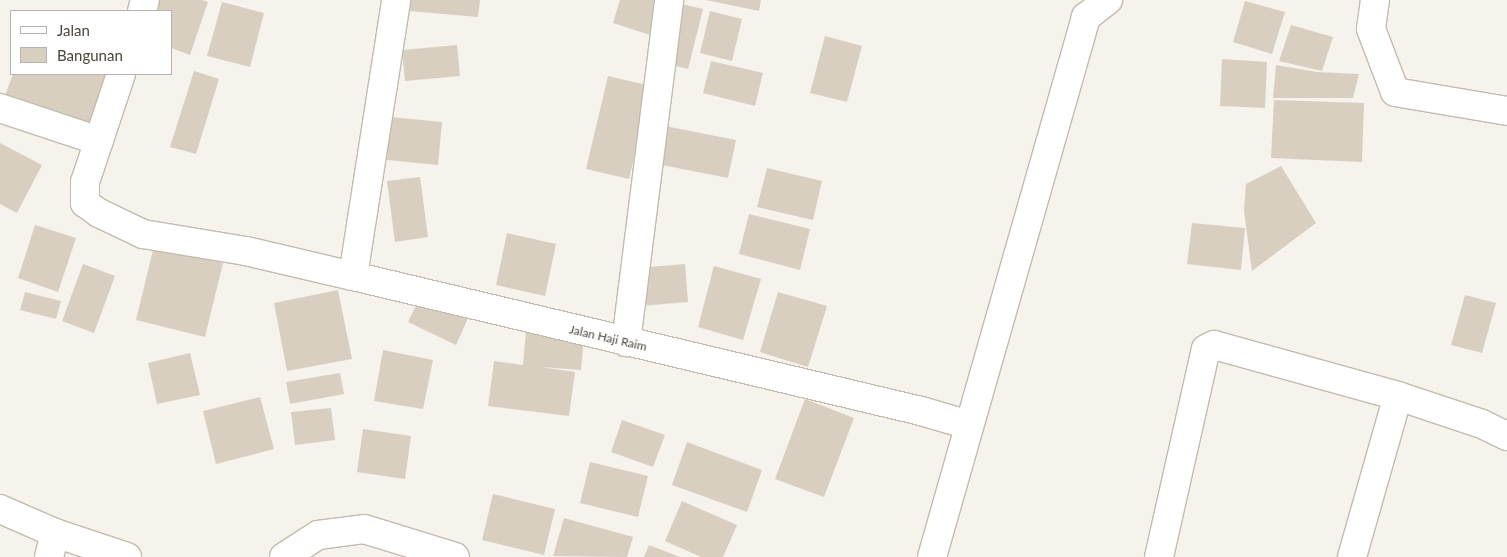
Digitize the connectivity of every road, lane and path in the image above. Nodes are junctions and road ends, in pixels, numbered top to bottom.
1 (396, 0) edge
2 (669, 0) edge
3 (1108, 0) edge
4 (1375, 0) edge
5 (121, 75) edge
6 (0, 108) edge
7 (1507, 111) edge
8 (99, 141) junction
9 (354, 276) junction
10 (626, 342) junction
11 (1398, 396) junction
12 (969, 425) junction
13 (1507, 436) edge
14 (0, 509) edge
15 (52, 545) edge
16 (127, 557) edge
17 (284, 557) edge
18 (455, 557) edge
19 (932, 557) edge
20 (1160, 557) edge
21 (1352, 557) edge

1 - 9 street
2 - 10 street
3 - 12 street
4 - 7 street
5 - 8 street
6 - 8 street
8 - 9 street, Jalan Haji Raim
9 - 10 street, Jalan Haji Raim
10 - 12 street, Jalan Haji Raim
11 - 13 street
11 - 20 street
11 - 21 street
12 - 19 street
14 - 15 street
15 - 16 street
17 - 18 street

